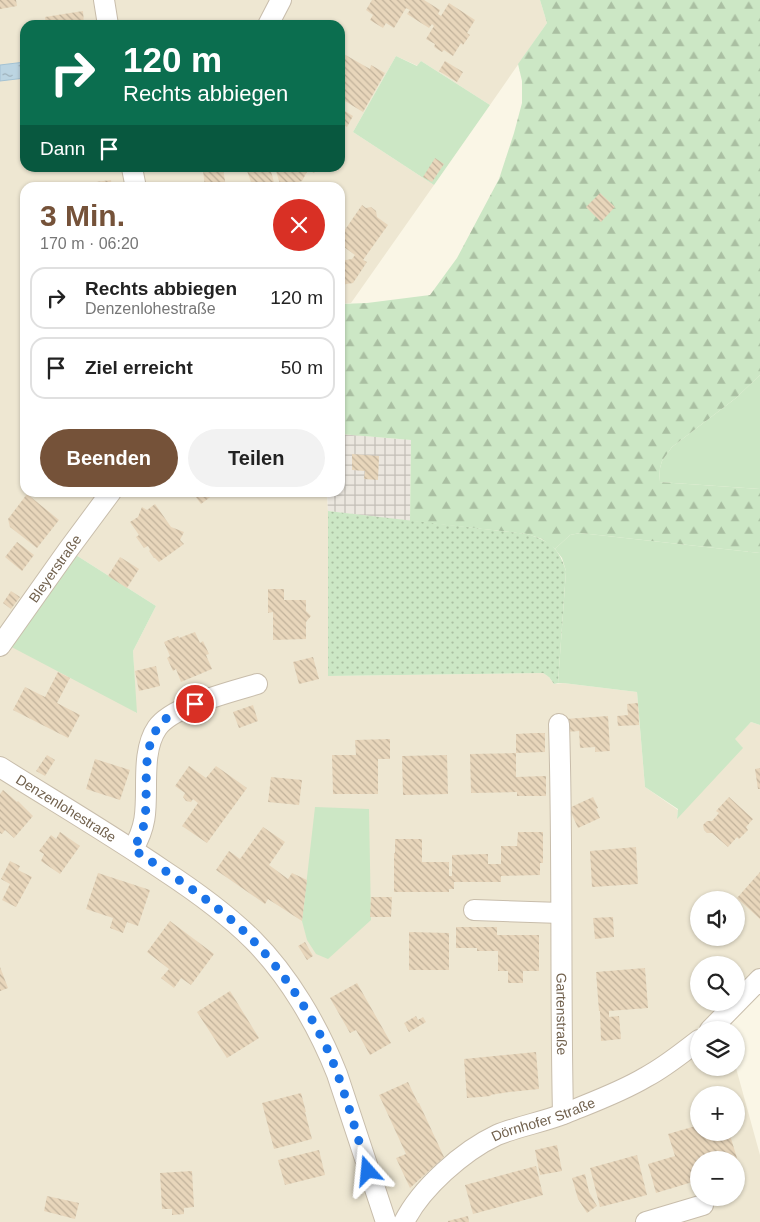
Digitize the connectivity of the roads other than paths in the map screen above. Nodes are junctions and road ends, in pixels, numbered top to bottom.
1 (104, 0) edge
2 (280, 0) edge
3 (107, 20) edge
4 (270, 20) edge
5 (107, 497) edge
6 (0, 646) edge
7 (257, 684) dead end
8 (559, 724) dead end
9 (0, 767) edge
10 (133, 849) junction
11 (474, 910) dead end
12 (561, 912) junction
13 (760, 979) edge
14 (719, 1021) edge
15 (690, 1047) edge
16 (563, 1114) junction
17 (700, 1206) edge
18 (386, 1222) edge
19 (404, 1222) edge
20 (646, 1222) edge

1 - 3 street
2 - 4 street
5 - 6 street, Bleyerstraße
7 - 10 street
8 - 12 street, Gartenstraße
9 - 10 street, Denzenlohestraße
10 - 18 street, Denzenlohestraße
11 - 12 street
12 - 16 street, Gartenstraße
13 - 14 street
15 - 16 street, Dörnhofer Straße
16 - 19 street, Dörnhofer Straße
17 - 20 street

